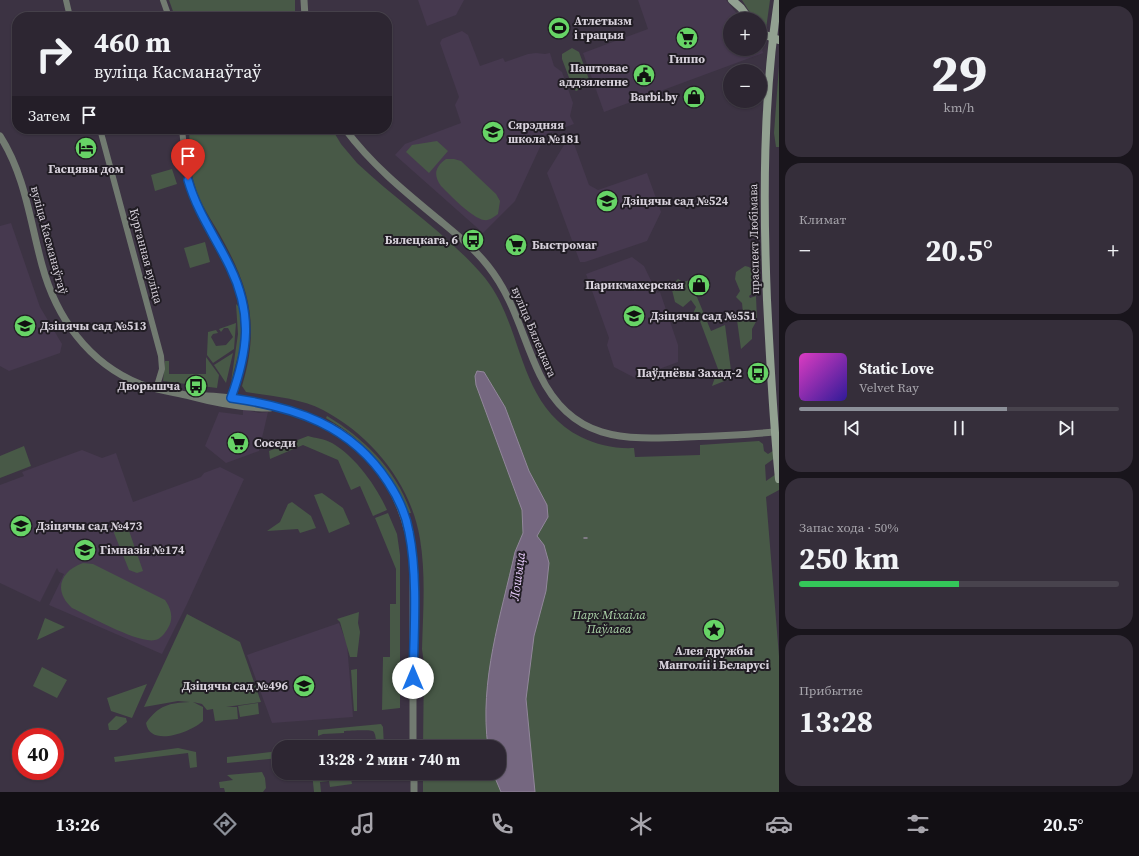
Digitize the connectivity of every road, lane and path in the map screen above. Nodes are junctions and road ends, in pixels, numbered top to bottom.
1 (66, 0) edge
2 (163, 0) edge
3 (304, 0) edge
4 (732, 0) edge
5 (778, 0) edge
6 (740, 4) edge
7 (69, 12) edge
8 (167, 12) edge
9 (305, 12) edge
10 (775, 39) edge
11 (101, 134) edge
12 (183, 134) edge
13 (349, 134) edge
14 (0, 136) edge
15 (156, 389) junction
16 (230, 401) junction
17 (774, 432) junction
18 (779, 478) edge
19 (413, 740) edge
20 (414, 780) edge
21 (414, 792) edge

1 - 7 street
2 - 8 street
3 - 9 street
4 - 6 main road
5 - 10 main road, праспект Любімава
10 - 17 main road, праспект Любімава
11 - 15 street, Курганная вуліца
12 - 16 street
13 - 17 street, вуліца Бялецкага
14 - 15 street, вуліца Касманаўтаў
15 - 16 street, вуліца Касманаўтаў
16 - 19 street, вуліца Касманаўтаў
17 - 18 main road, праспект Любімава
20 - 21 street

